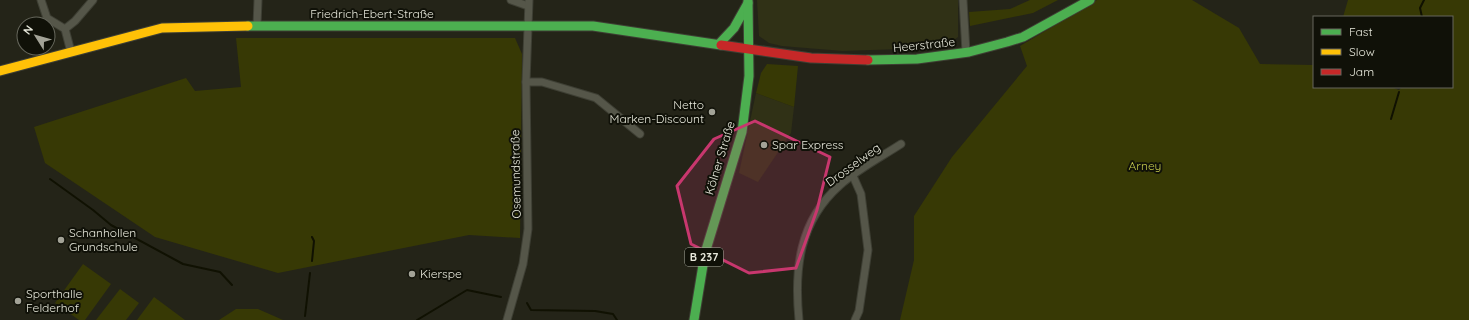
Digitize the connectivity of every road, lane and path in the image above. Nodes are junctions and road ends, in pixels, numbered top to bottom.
1 (41, 0) edge
2 (92, 0) edge
3 (258, 0) edge
4 (511, 0) edge
5 (963, 0) edge
6 (1090, 0) edge
7 (748, 1) edge
8 (528, 3) edge
9 (257, 25) junction
10 (527, 26) junction
11 (65, 29) junction
12 (718, 44) junction
13 (749, 49) junction
14 (71, 52) junction
15 (966, 52) junction
16 (0, 71) edge
17 (526, 82) junction
18 (640, 134) dead end
19 (901, 144) dead end
20 (853, 176) junction
21 (507, 320) edge
22 (694, 320) edge
23 (799, 320) edge
24 (855, 320) edge

1 - 11 street
2 - 11 street
3 - 9 street
4 - 8 street
5 - 15 street
6 - 15 main road, Heerstraße
7 - 12 main road
7 - 13 main road, Kölner Straße / B 237
8 - 10 street, Osemundstraße
9 - 10 main road, Friedrich-Ebert-Straße
9 - 14 main road, Friedrich-Ebert-Straße
10 - 12 main road, Friedrich-Ebert-Straße
10 - 17 street, Osemundstraße
11 - 14 street
12 - 13 main road, Friedrich-Ebert-Straße
13 - 15 main road, Heerstraße
13 - 22 main road, Kölner Straße / B 237
14 - 16 main road, Friedrich-Ebert-Straße
17 - 18 street
17 - 21 street, Osemundstraße
19 - 20 street, Drosselweg
20 - 23 street, Drosselweg
20 - 24 street

